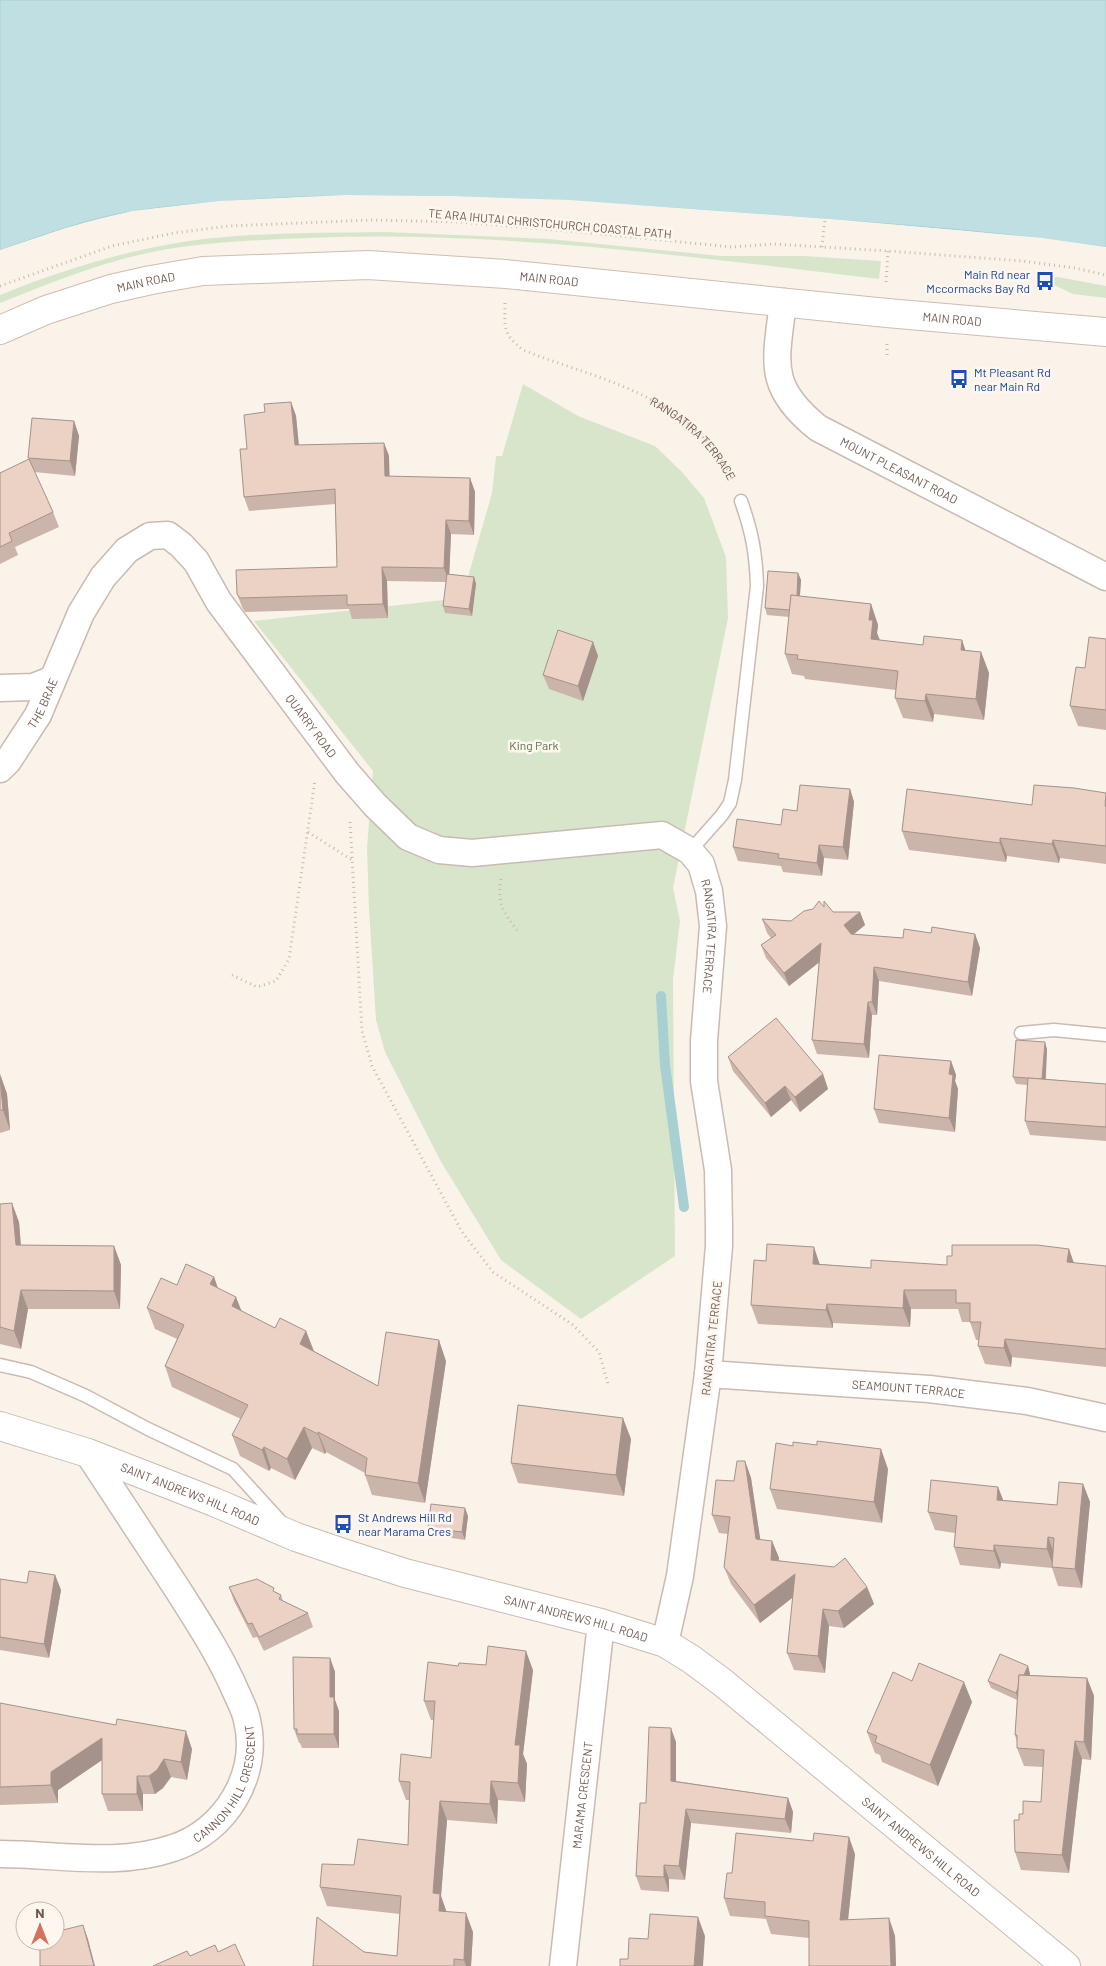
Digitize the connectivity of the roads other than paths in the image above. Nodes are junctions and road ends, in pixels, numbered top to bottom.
1 (782, 302) junction
2 (0, 330) edge
3 (1106, 332) edge
4 (741, 501) road end
5 (1106, 577) edge
6 (51, 680) junction
7 (0, 688) edge
8 (0, 769) edge
9 (690, 851) junction
10 (1021, 1033) dead end
11 (1106, 1035) edge
12 (0, 1365) edge
13 (708, 1374) junction
14 (1106, 1418) edge
15 (0, 1426) edge
16 (88, 1453) junction
17 (296, 1537) junction
18 (601, 1623) junction
19 (665, 1643) junction
20 (0, 1854) edge
21 (563, 1966) edge
22 (1066, 1966) edge

1 - 2 street, MAIN ROAD
1 - 3 street, MAIN ROAD
1 - 5 street, MOUNT PLEASANT ROAD
4 - 9 lane
6 - 7 street, THE BRAE
6 - 8 street, THE BRAE
6 - 9 street, QUARRY ROAD
9 - 13 street, RANGATIRA TERRACE
10 - 11 lane
12 - 17 lane
13 - 14 street, SEAMOUNT TERRACE
13 - 19 street, RANGATIRA TERRACE
15 - 16 street, SAINT ANDREWS HILL ROAD
16 - 17 street, SAINT ANDREWS HILL ROAD
16 - 20 street, CANNON HILL CRESCENT
17 - 18 street, SAINT ANDREWS HILL ROAD
18 - 19 street, SAINT ANDREWS HILL ROAD
18 - 21 street, MARAMA CRESCENT
19 - 22 street, SAINT ANDREWS HILL ROAD

